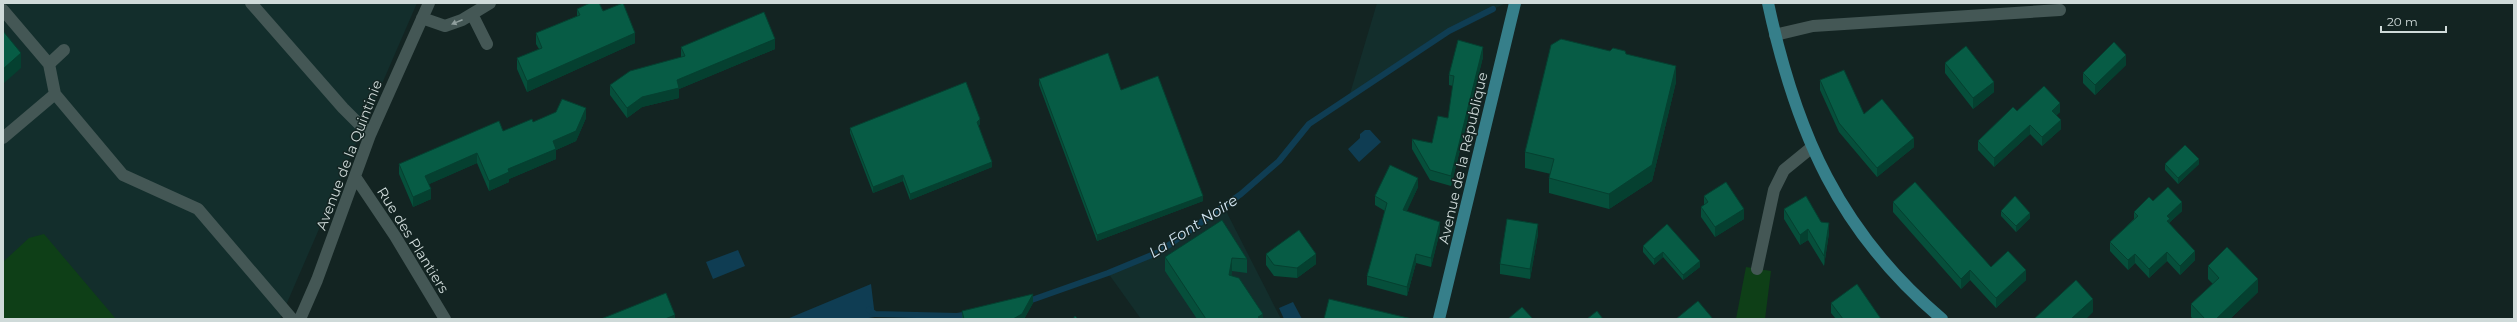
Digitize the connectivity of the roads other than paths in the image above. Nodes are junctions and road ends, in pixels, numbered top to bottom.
1 (251, 3) edge
2 (429, 3) edge
3 (490, 3) edge
4 (1515, 3) edge
5 (1768, 3) edge
6 (3, 10) edge
7 (2060, 10) dead end
8 (472, 14) junction
9 (422, 18) junction
10 (1775, 35) junction
11 (487, 44) dead end
12 (64, 50) dead end
13 (49, 64) junction
14 (55, 94) junction
15 (370, 135) junction
16 (3, 138) edge
17 (1811, 148) junction
18 (356, 178) junction
19 (1758, 269) dead end
20 (292, 319) edge
21 (300, 319) edge
22 (445, 319) edge
23 (1439, 319) edge
24 (1942, 319) edge

1 - 15 street
2 - 9 street, Avenue de la Quintinie
3 - 8 street
4 - 23 main road, Avenue de la République
5 - 10 main road
6 - 13 street
7 - 10 street
8 -> 9 street
8 - 11 street
9 - 15 street, Avenue de la Quintinie
10 - 17 main road
12 - 13 street
13 - 14 street
14 - 16 street
14 - 20 street
15 - 18 street, Avenue de la Quintinie
17 - 19 street
17 - 24 main road
18 - 21 street, Avenue de la Quintinie
18 - 22 street, Rue des Plantiers

